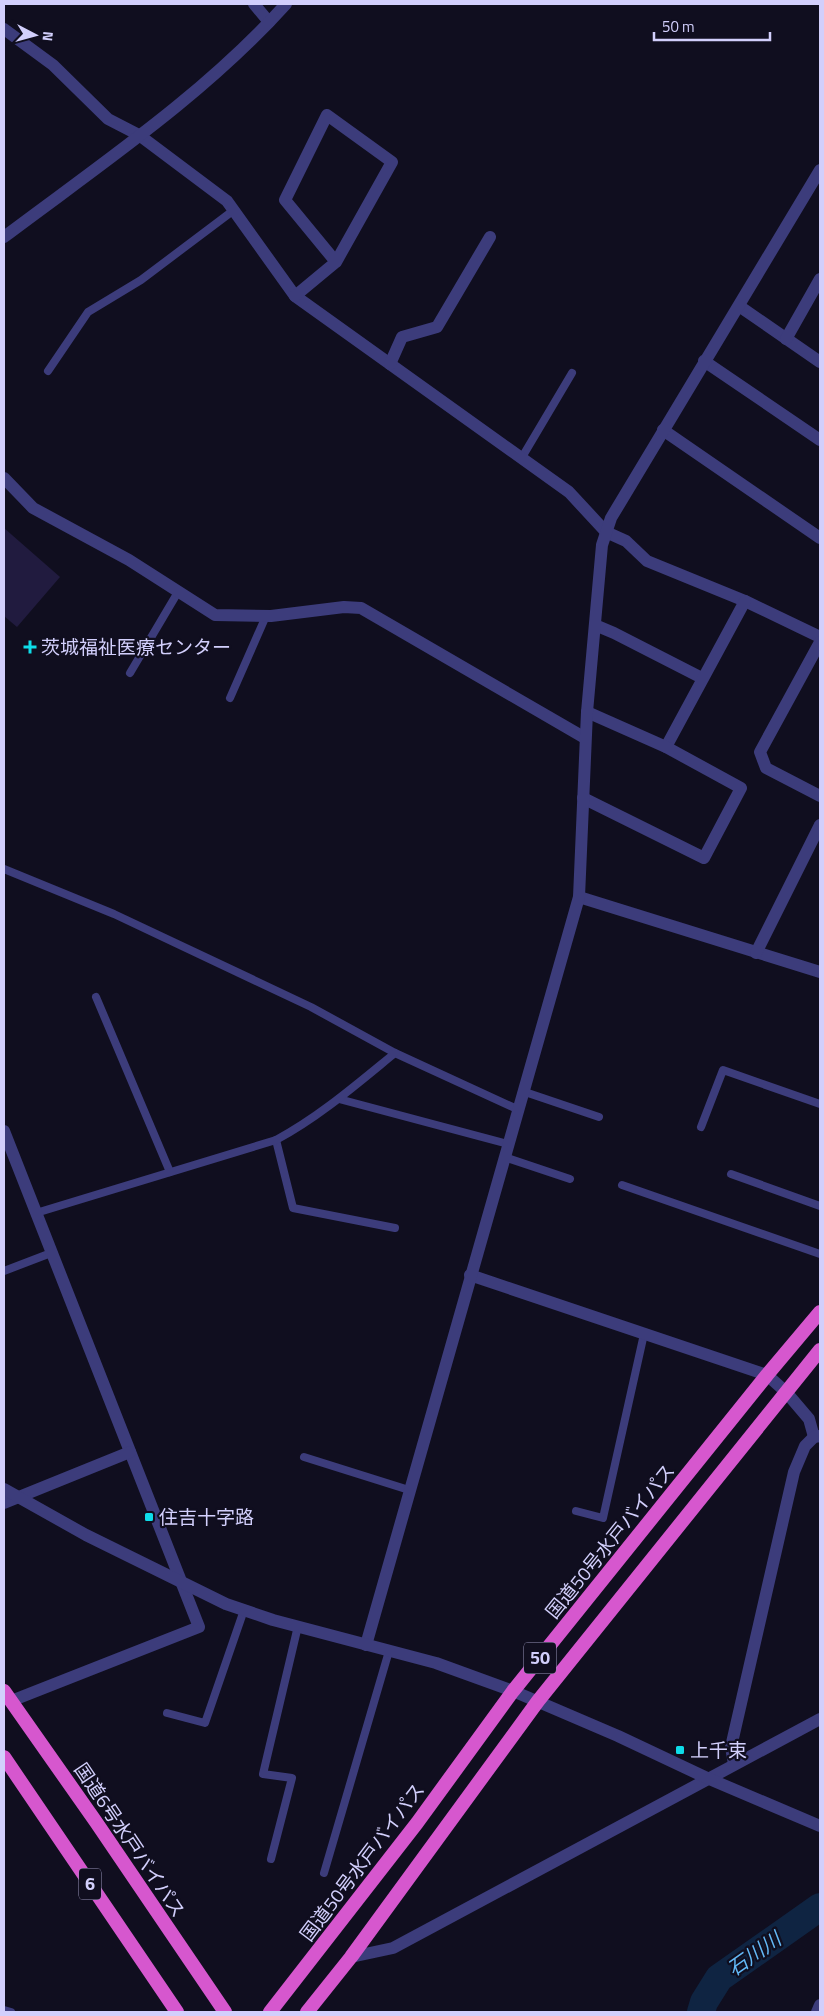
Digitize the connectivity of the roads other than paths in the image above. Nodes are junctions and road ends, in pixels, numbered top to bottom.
1 (254, 4) edge
2 (286, 4) edge
3 (269, 22) junction
4 (4, 29) edge
5 (139, 135) junction
6 (818, 178) edge
7 (234, 210) junction
8 (4, 237) edge
9 (490, 237) dead end
10 (336, 262) junction
11 (820, 279) edge
12 (295, 296) junction
13 (739, 306) junction
14 (786, 339) junction
15 (704, 361) junction
16 (820, 362) edge
17 (390, 364) junction
18 (48, 371) dead end
19 (572, 373) dead end
20 (663, 430) junction
21 (820, 440) edge
22 (521, 458) junction
23 (4, 478) edge
24 (606, 532) junction
25 (820, 538) edge
26 (178, 592) junction
27 (745, 601) junction
28 (266, 616) junction
29 (595, 625) junction
30 (820, 637) edge
31 (820, 642) edge
32 (130, 673) dead end
33 (702, 678) junction
34 (230, 698) dead end
35 (587, 712) junction
36 (585, 738) junction
37 (666, 747) junction
38 (820, 796) edge
39 (583, 798) junction
40 (820, 825) edge
41 (4, 869) edge
42 (578, 897) junction
43 (756, 953) junction
44 (820, 972) edge
45 (96, 997) dead end
46 (395, 1053) junction
47 (522, 1091) junction
48 (339, 1099) junction
49 (820, 1104) edge
50 (517, 1109) junction
51 (599, 1117) dead end
52 (701, 1127) dead end
53 (4, 1131) edge
54 (276, 1140) junction
55 (508, 1144) junction
56 (504, 1157) junction
57 (170, 1172) junction
58 (731, 1174) dead end
59 (570, 1179) dead end
60 (622, 1185) dead end
61 (820, 1206) edge
62 (36, 1213) junction
63 (395, 1228) dead end
64 (50, 1253) junction
65 (820, 1254) edge
66 (4, 1270) edge
67 (470, 1275) junction
68 (820, 1312) edge
69 (644, 1334) junction
70 (820, 1350) edge
71 (767, 1375) junction
72 (786, 1392) junction
73 (817, 1436) edge
74 (130, 1452) junction
75 (304, 1457) dead end
76 (4, 1489) edge
77 (409, 1490) junction
78 (18, 1497) junction
79 (4, 1503) edge
80 (576, 1511) dead end
81 (184, 1585) junction
82 (244, 1610) junction
83 (298, 1626) junction
84 (366, 1645) junction
85 (388, 1651) junction
86 (513, 1691) junction
87 (7, 1696) edge
88 (538, 1701) junction
89 (167, 1713) dead end
90 (820, 1718) edge
91 (4, 1756) edge
92 (734, 1764) junction
93 (707, 1778) junction
94 (820, 1826) edge
95 (271, 1859) dead end
96 (324, 1873) dead end
97 (351, 1957) junction
98 (820, 2005) edge
99 (4, 2010) edge
100 (11, 2012) edge
101 (177, 2012) edge
102 (225, 2012) edge
103 (270, 2012) edge
104 (307, 2012) edge
105 (817, 2012) edge

1 - 3 street
2 - 3 street
3 - 5 street
4 - 5 street
5 - 7 street
5 - 8 street
6 - 13 street
7 - 12 street
7 - 18 lane
9 - 17 street
10 - 10 street
10 - 12 street
11 - 14 street
12 - 17 street
13 - 14 street
13 - 15 street
14 - 16 street
15 - 20 street
15 - 21 street
17 - 22 street
19 - 22 lane
20 - 24 street
20 - 25 street
22 - 24 street
23 - 26 street
24 - 27 street
24 - 29 street
26 - 28 street
26 - 32 lane
27 - 30 street
27 - 33 street
28 - 34 lane
28 - 36 street
29 - 33 street
29 - 35 street
31 - 38 street
33 - 37 street
35 - 36 street
35 - 37 street
36 - 39 street
37 - 39 street
39 - 42 street
40 - 43 street
41 - 46 lane
42 - 43 street
42 - 47 street
43 - 44 street
45 - 57 lane
46 - 48 lane
46 - 50 lane
47 - 50 street
47 - 51 lane
48 - 54 lane
48 - 55 lane
49 - 52 lane
50 - 55 street
53 - 62 street
54 - 57 lane
54 - 63 lane
55 - 56 street
56 - 59 lane
56 - 67 street
57 - 62 lane
58 - 61 lane
60 - 65 lane
62 - 64 street
64 - 66 lane
64 - 74 street
67 - 69 street
67 - 77 street
68 - 71 highway, 国道50号水戸バイパス / 50
69 - 71 street
69 - 80 lane
70 - 72 highway, 50
71 - 72 street
71 - 86 highway, 国道50号水戸バイパス / 50
72 - 73 street
72 - 88 highway, 50
73 - 92 street
74 - 78 street
74 - 81 street
75 - 77 lane
76 - 78 street
77 - 84 street
78 - 79 street
78 - 81 street
81 - 82 street
81 - 87 street
82 - 83 street
82 - 89 lane
83 - 84 street
83 - 95 lane
84 - 85 street
85 - 86 street
85 - 96 lane
86 - 88 street
86 - 103 highway, 国道50号水戸バイパス / 50
87 - 102 highway, 国道6号水戸バイパス / 6
88 - 93 street
88 - 97 highway, 50
90 - 92 street
91 - 101 highway, 6
92 - 93 street
93 - 94 street
93 - 97 street
97 - 104 highway, 50
98 - 105 street
99 - 100 lane

